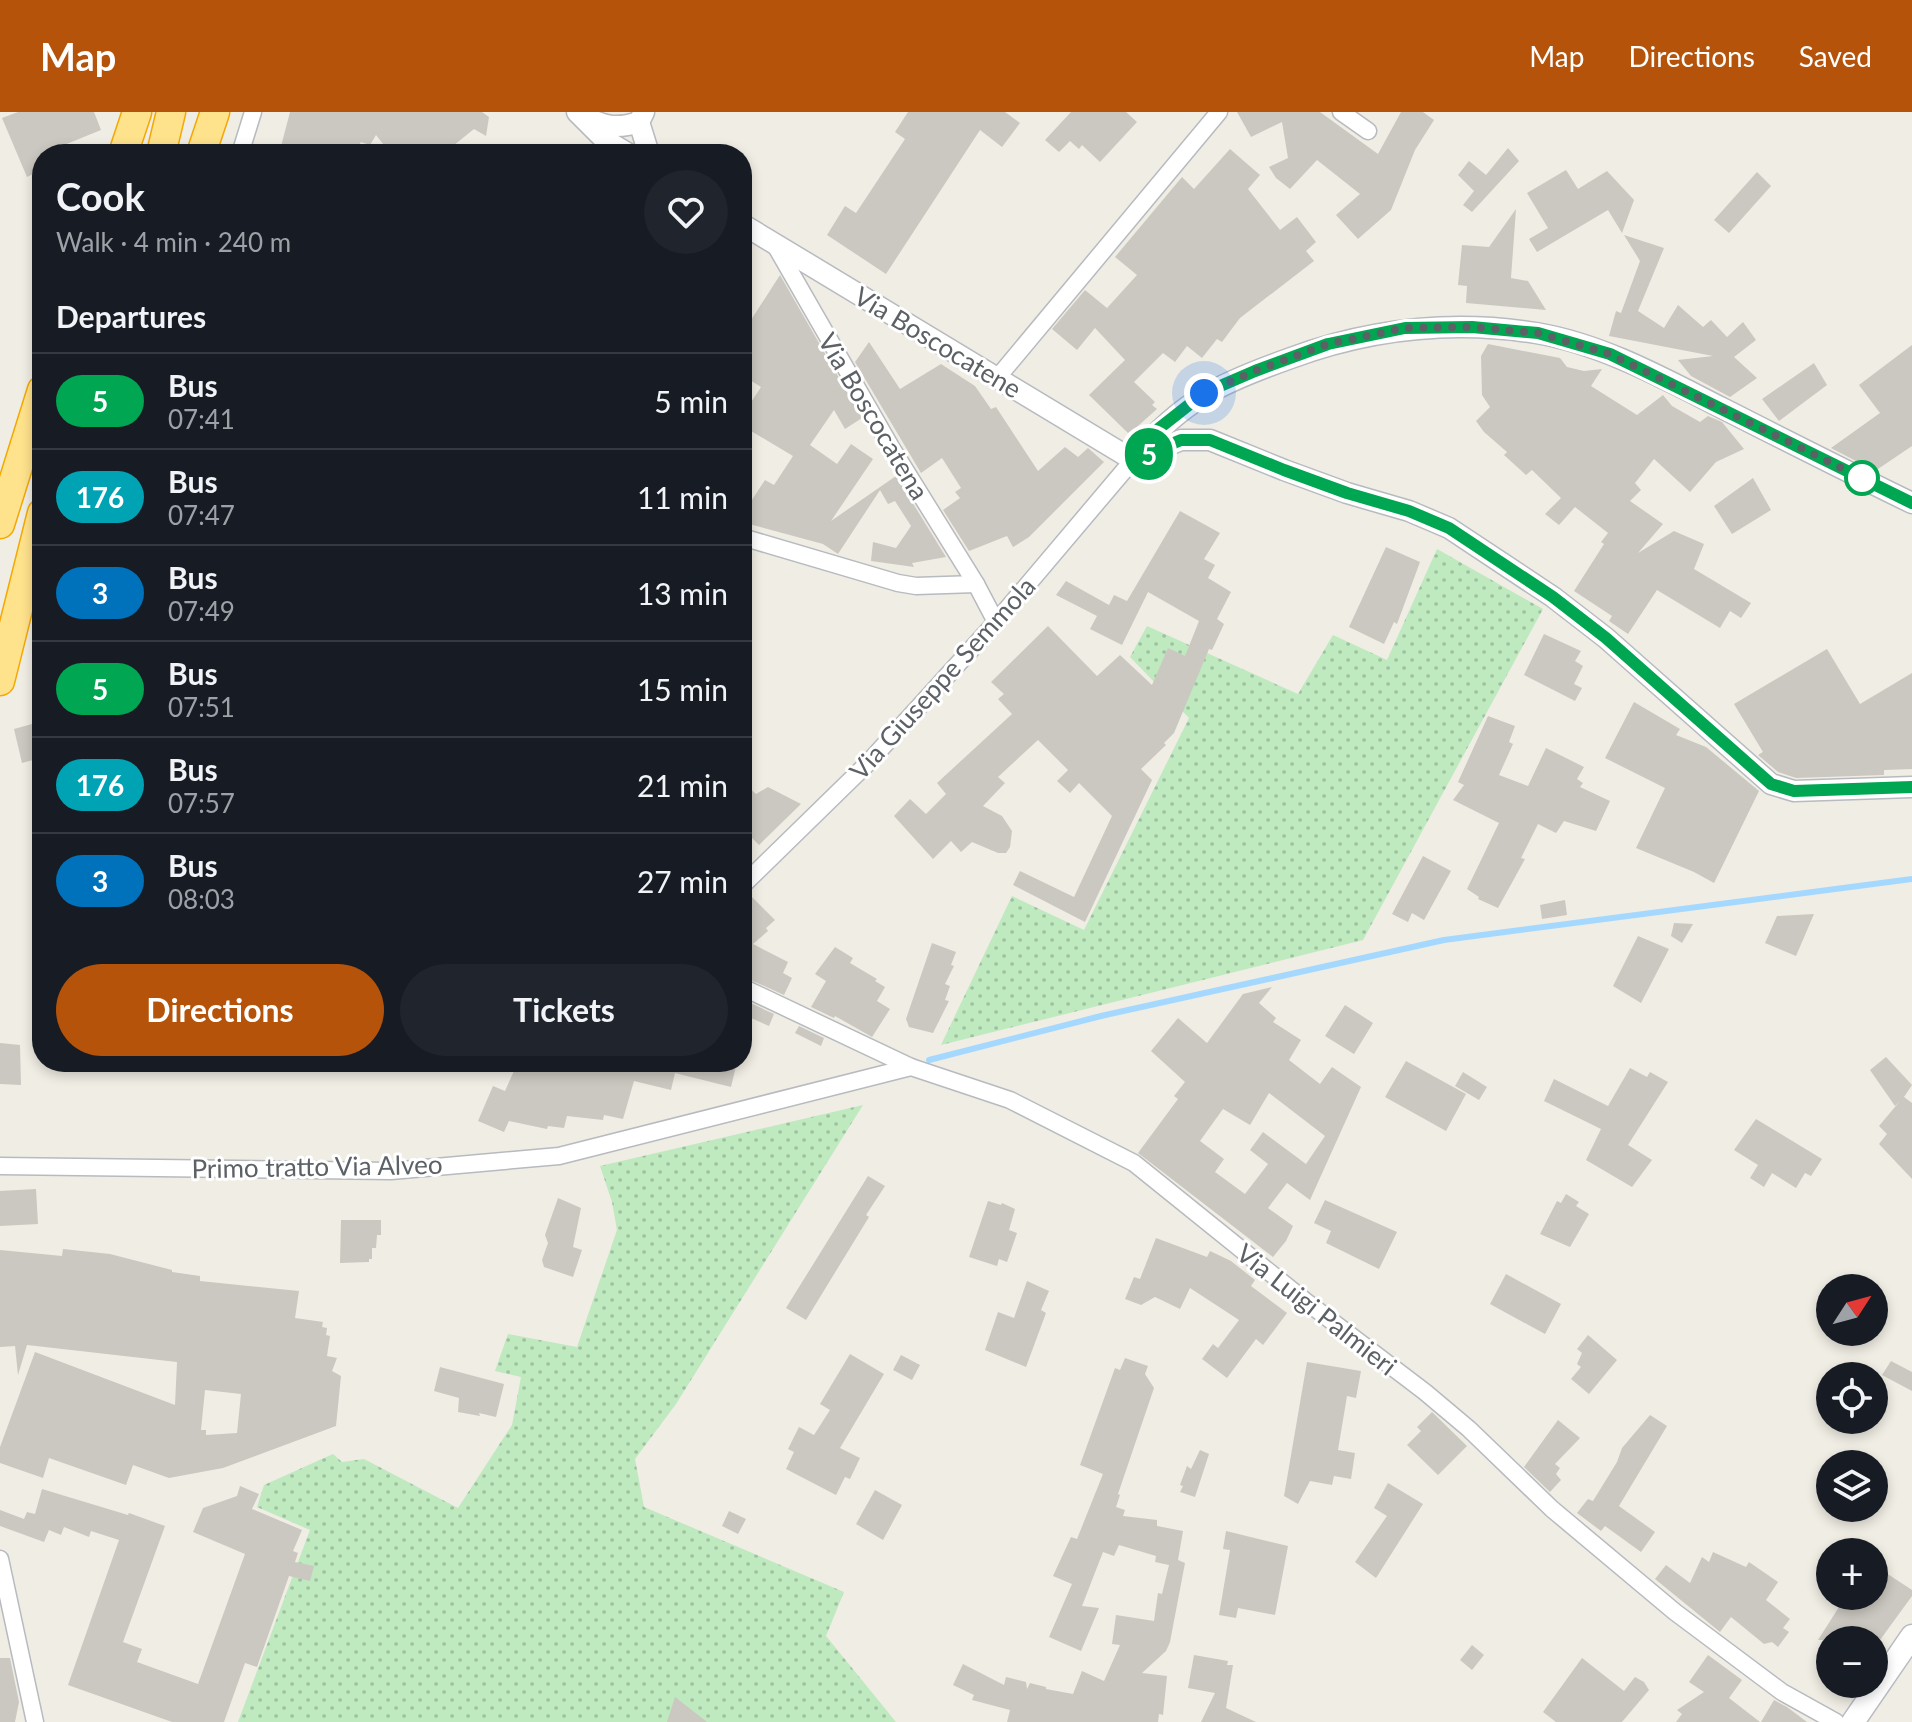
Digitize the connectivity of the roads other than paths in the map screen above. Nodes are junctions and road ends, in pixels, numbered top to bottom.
1 (137, 112) edge
2 (171, 112) edge
3 (215, 112) edge
4 (253, 112) edge
5 (577, 112) edge
6 (1219, 112) edge
7 (1341, 112) edge
8 (641, 117) edge
9 (1368, 131) dead end
10 (603, 132) junction
11 (126, 144) edge
12 (163, 144) edge
13 (204, 144) edge
14 (243, 144) edge
15 (617, 144) edge
16 (647, 144) edge
17 (752, 230) edge
18 (775, 245) junction
19 (998, 377) junction
20 (32, 422) edge
21 (1133, 460) junction
22 (1912, 503) edge
23 (0, 524) edge
24 (752, 540) edge
25 (32, 553) edge
26 (976, 584) junction
27 (996, 622) junction
28 (0, 681) edge
29 (1912, 787) edge
30 (752, 876) edge
31 (752, 992) edge
32 (911, 1067) junction
33 (0, 1166) edge
34 (0, 1559) edge
35 (1912, 1636) edge
36 (35, 1722) edge
37 (1836, 1722) edge
38 (1853, 1722) edge

1 - 11 highway
2 - 12 highway
3 - 13 highway
4 - 14 street
5 - 10 street
6 - 19 street
7 - 9 street
8 - 10 street
8 - 16 street
10 - 15 street
17 - 18 street, Via Boscocatene
18 - 19 street, Via Boscocatene
18 - 26 street, Via Boscocatena
19 - 21 street, Via Boscocatene
20 - 23 highway
21 - 22 street, Via Giuseppe Semmola
21 - 27 street, Via Giuseppe Semmola
21 - 29 street, Via Giuseppe Semmola
24 - 26 street
25 - 28 highway
26 - 27 street, Via Boscocatena
27 - 30 street, Via Giuseppe Semmola
31 - 32 street, Via Luigi Palmieri
32 - 33 street, Primo tratto Via Alveo
32 - 37 street, Via Luigi Palmieri
34 - 36 street
35 - 38 main road

